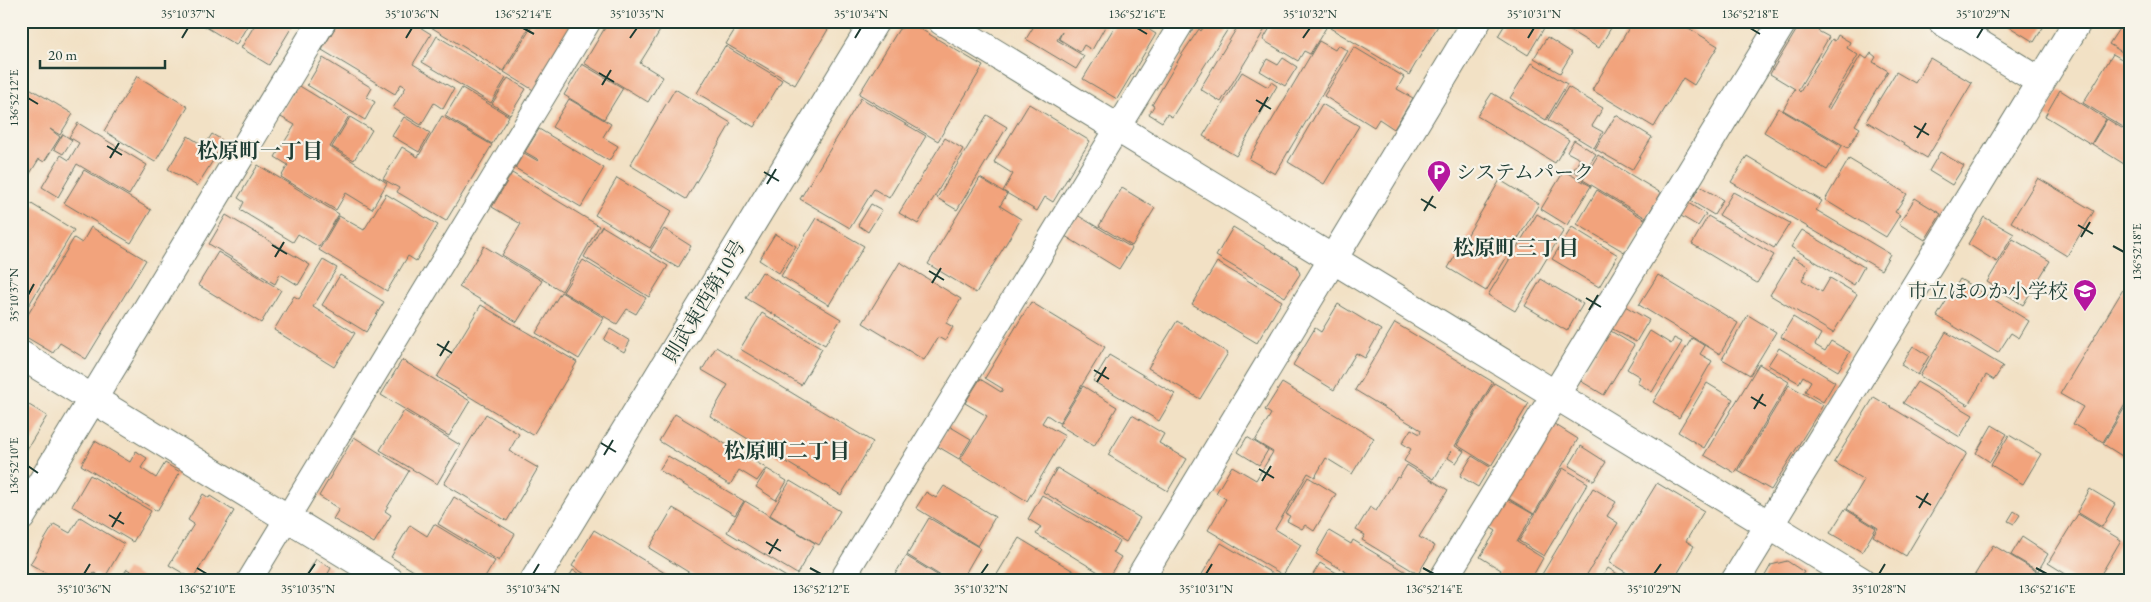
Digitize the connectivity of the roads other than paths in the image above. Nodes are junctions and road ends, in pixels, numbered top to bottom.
1 (322, 21) edge
2 (590, 21) edge
3 (875, 21) edge
4 (942, 21) edge
5 (1183, 21) edge
6 (1477, 21) edge
7 (1783, 21) edge
8 (1942, 21) edge
9 (2078, 21) edge
10 (2041, 82) junction
11 (1117, 128) junction
12 (1332, 259) junction
13 (21, 355) edge
14 (1555, 395) junction
15 (93, 399) junction
16 (21, 517) edge
17 (288, 518) junction
18 (1769, 525) junction
19 (249, 581) edge
20 (390, 581) edge
21 (534, 581) edge
22 (841, 581) edge
23 (1138, 581) edge
24 (1442, 581) edge
25 (1735, 581) edge
26 (1860, 581) edge

1 - 15 street
2 - 17 lane
3 - 21 street, 則武東西第10号
4 - 11 street
5 - 11 lane
6 - 12 street
7 - 14 street
8 - 10 street
9 - 10 street
10 - 18 street
11 - 12 street
11 - 22 lane
12 - 14 street
12 - 23 street
13 - 15 street
14 - 18 street
14 - 24 street
15 - 16 street
15 - 17 street
17 - 19 lane
17 - 20 street
18 - 25 street
18 - 26 street

